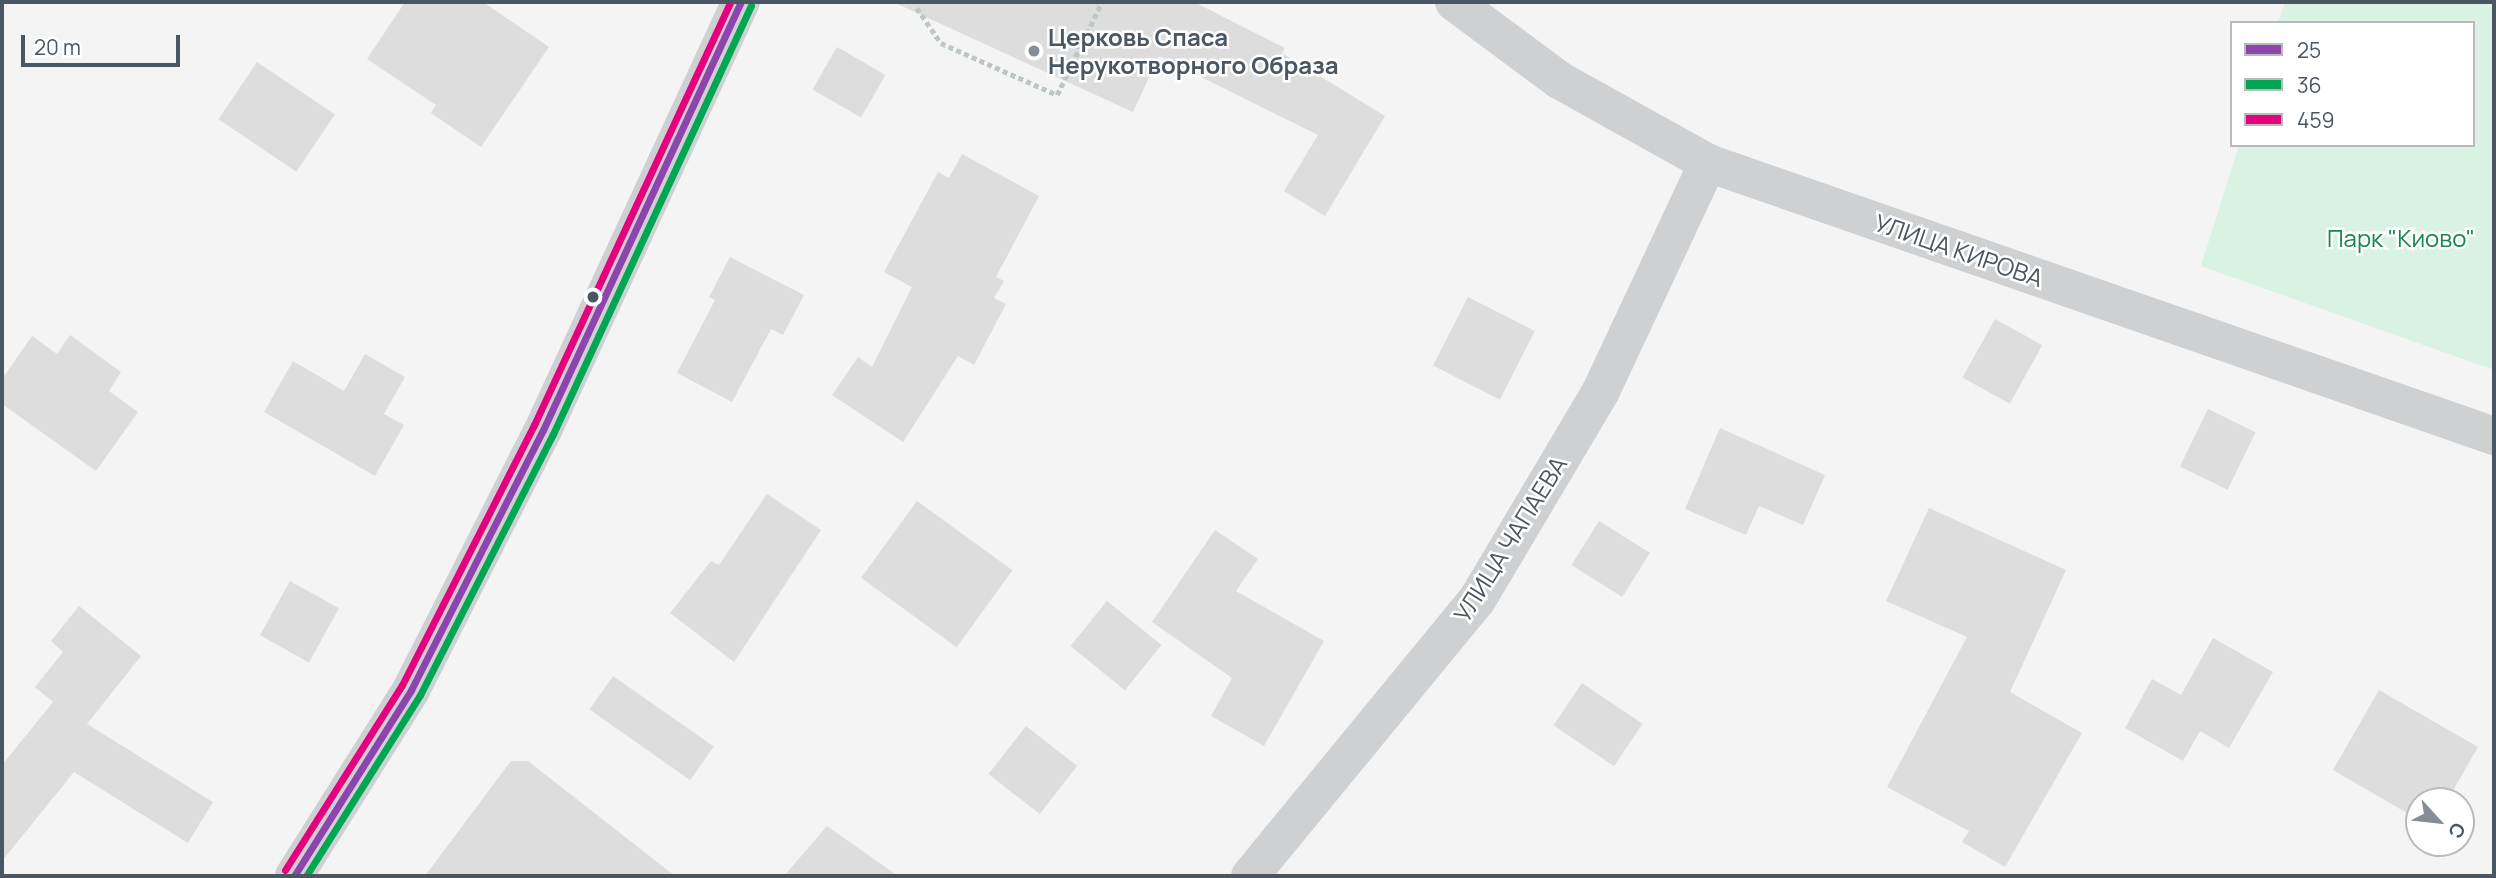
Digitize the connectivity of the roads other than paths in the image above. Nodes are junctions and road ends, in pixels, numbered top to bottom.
1 (741, 2) edge
2 (1454, 2) edge
3 (1707, 163) junction
4 (2494, 436) edge
5 (294, 876) edge
6 (1250, 876) edge

1 - 5 main road
2 - 3 street, УЛИЦА КИРОВА
3 - 4 street, УЛИЦА КИРОВА
3 - 6 street, УЛИЦА ЧАПАЕВА

